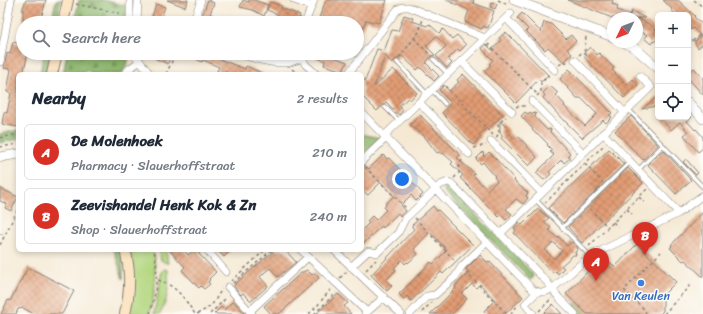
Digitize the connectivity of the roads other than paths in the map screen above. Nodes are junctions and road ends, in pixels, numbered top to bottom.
1 (11, 0) edge
2 (130, 0) edge
3 (138, 0) edge
4 (201, 0) edge
5 (294, 0) edge
6 (514, 0) edge
7 (72, 2) edge
8 (312, 3) edge
9 (66, 16) edge
10 (130, 16) edge
11 (137, 16) edge
12 (195, 16) edge
13 (307, 16) edge
14 (607, 34) edge
15 (485, 39) junction
16 (634, 48) edge
17 (364, 53) edge
18 (433, 59) road end
19 (55, 60) edge
20 (263, 60) edge
21 (290, 60) edge
22 (304, 60) edge
23 (359, 60) edge
24 (575, 60) road end
25 (140, 61) joint
26 (462, 61) junction
27 (0, 62) edge
28 (397, 62) road end
29 (655, 65) edge
30 (555, 70) road end
31 (52, 72) edge
32 (127, 72) edge
33 (148, 72) edge
34 (313, 72) edge
35 (350, 72) edge
36 (448, 74) junction
37 (640, 76) dead end
38 (430, 92) junction
39 (535, 98) road end
40 (419, 102) junction
41 (445, 104) dead end
42 (691, 105) edge
43 (385, 107) dead end
44 (626, 111) junction
45 (512, 112) road end
46 (364, 115) edge
47 (703, 119) edge
48 (399, 121) junction
49 (603, 133) junction
50 (386, 136) junction
51 (491, 141) road end
52 (663, 145) junction
53 (583, 153) junction
54 (16, 154) edge
55 (468, 154) road end
56 (0, 157) edge
57 (364, 159) edge
58 (630, 162) junction
59 (638, 170) junction
60 (703, 187) edge
61 (436, 188) junction
62 (542, 193) junction
63 (703, 195) edge
64 (535, 199) junction
65 (679, 213) junction
66 (562, 228) junction
67 (500, 234) junction
68 (487, 242) junction
69 (125, 252) edge
70 (209, 252) edge
71 (303, 252) edge
72 (336, 252) edge
73 (590, 256) junction
74 (308, 257) junction
75 (351, 267) junction
76 (226, 272) dead end
77 (230, 290) road end
78 (554, 291) junction
79 (537, 292) junction
80 (384, 298) junction
81 (251, 312) edge
82 (366, 313) edge
83 (125, 314) edge
84 (401, 314) edge
85 (410, 314) edge
86 (533, 314) edge
87 (575, 314) edge

1 - 27 street
2 - 10 street
3 - 11 street
4 - 12 street
5 - 8 street
6 - 14 street
7 - 9 main road
8 - 13 street
15 - 17 street
15 - 26 street
15 - 30 street
16 - 29 street
18 - 36 lane
19 - 31 main road
20 - 21 street
22 - 34 street
23 - 35 street
24 - 44 street
25 - 32 street
25 - 33 street
26 - 36 street
26 - 45 street
28 - 38 lane
36 - 38 street
37 - 44 street
38 - 40 street
38 - 41 lane
39 - 53 street
40 - 48 street
40 - 55 street
42 - 47 street
43 - 48 lane
44 - 49 street
44 - 52 lane
46 - 50 street
48 - 50 street
49 - 53 street
49 - 58 street
50 - 57 street
50 - 61 street
51 - 62 street
52 - 59 lane
52 - 60 lane
53 - 62 street
54 - 56 street
58 - 59 street
58 - 66 lane
59 - 65 street
61 - 67 street
61 - 68 street
61 - 75 street
62 - 64 street
63 - 65 street
64 - 66 lane
64 - 67 street
65 - 73 street
66 - 73 lane
67 - 78 street
68 - 79 street
68 - 85 street
69 - 83 main road
70 - 76 street
71 - 74 street
72 - 75 street
73 - 78 street
74 - 81 street
74 - 82 street
75 - 80 street
77 - 81 street
78 - 79 street
78 - 87 street
79 - 86 street
80 - 82 street
80 - 84 street

